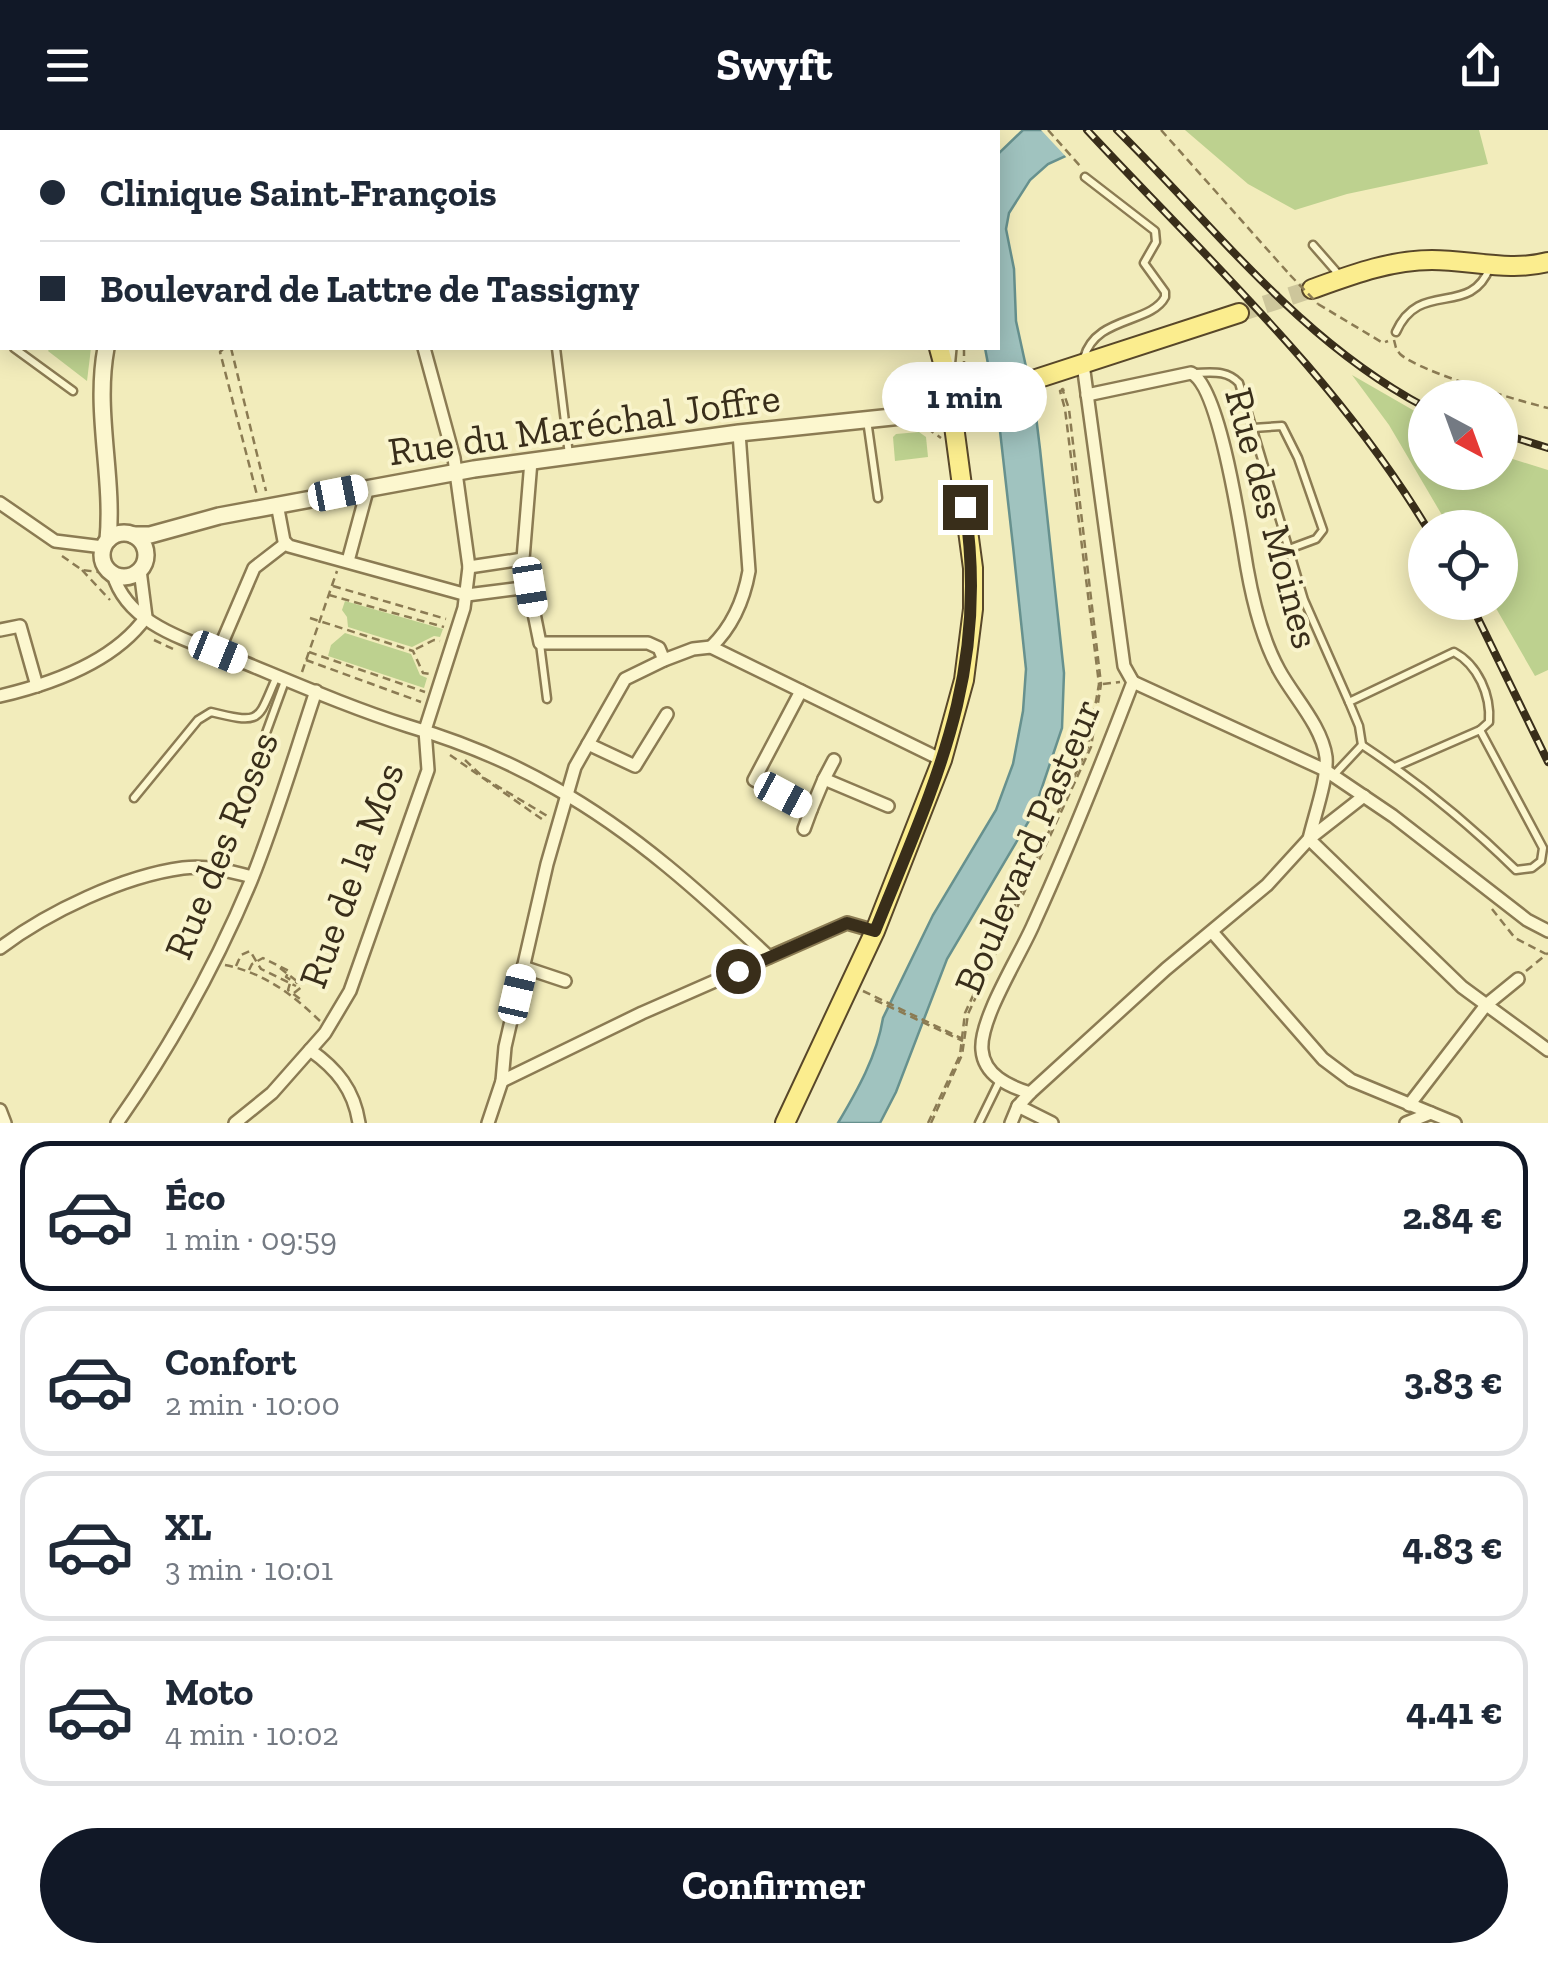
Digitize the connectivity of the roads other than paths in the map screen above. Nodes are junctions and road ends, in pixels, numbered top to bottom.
1 (1085, 178) dead end
2 (1313, 245) dead end
3 (1548, 262) edge
4 (1491, 264) junction
5 (1342, 278) junction
6 (1315, 296) tunnel mouth
7 (1239, 312) tunnel mouth
8 (1395, 335) road end
9 (17, 350) edge
10 (106, 350) edge
11 (425, 350) edge
12 (556, 350) edge
13 (940, 350) edge
14 (950, 350) edge
15 (1083, 364) junction
16 (1191, 373) junction
17 (947, 378) junction
18 (73, 391) dead end
19 (1087, 395) junction
20 (950, 407) junction
21 (867, 420) junction
22 (1253, 428) junction
23 (739, 433) junction
24 (569, 456) junction
25 (532, 461) junction
26 (456, 472) junction
27 (368, 487) junction
28 (878, 498) dead end
29 (0, 503) edge
30 (259, 505) junction
31 (111, 514) junction
32 (169, 528) junction
33 (131, 534) junction
34 (105, 544) junction
35 (286, 544) junction
36 (1289, 550) junction
37 (523, 559) junction
38 (344, 560) junction
39 (142, 565) junction
40 (468, 567) junction
41 (113, 574) junction
42 (530, 587) junction
43 (467, 596) junction
44 (146, 617) junction
45 (0, 630) edge
46 (540, 643) junction
47 (711, 647) junction
48 (218, 652) junction
49 (664, 660) junction
50 (281, 678) junction
51 (1133, 682) junction
52 (37, 686) junction
53 (801, 691) junction
54 (316, 692) junction
55 (0, 696) edge
56 (547, 699) dead end
57 (1349, 702) junction
58 (667, 714) dead end
59 (426, 730) junction
60 (1480, 730) junction
61 (266, 732) dead end
62 (588, 744) junction
63 (1362, 745) junction
64 (834, 760) dead end
65 (942, 760) junction
66 (1395, 767) junction
67 (1329, 773) junction
68 (824, 779) junction
69 (566, 794) junction
70 (1364, 796) junction
71 (134, 798) dead end
72 (888, 806) dead end
73 (811, 810) junction
74 (804, 829) dead end
75 (1309, 839) junction
76 (252, 877) junction
77 (875, 931) junction
78 (1548, 931) edge
79 (1213, 933) junction
80 (0, 948) edge
81 (770, 957) junction
82 (523, 967) junction
83 (1518, 978) road end
84 (566, 981) dead end
85 (1486, 1005) junction
86 (310, 1050) junction
87 (1548, 1050) edge
88 (1000, 1080) junction
89 (502, 1081) junction
90 (1030, 1093) junction
91 (1409, 1104) junction
92 (1018, 1106) junction
93 (0, 1110) edge
94 (1431, 1114) junction
95 (5, 1123) edge
96 (117, 1123) edge
97 (235, 1123) edge
98 (359, 1123) edge
99 (488, 1123) edge
100 (785, 1123) edge
101 (979, 1123) edge
102 (1011, 1123) edge
103 (1052, 1123) edge
104 (1406, 1123) edge
105 (1454, 1123) edge

1 - 15 lane
2 - 5 lane
3 - 4 main road
4 - 5 main road
4 - 8 lane
5 - 6 main road
7 - 15 main road
9 - 18 lane
10 - 31 street
11 - 26 street, Rue de la Mos
12 - 24 lane
13 - 17 main road
14 - 17 street
15 - 19 street, Boulevard Pasteur
15 - 20 main road
16 - 19 street, Rue des Moines
16 - 22 lane
16 - 67 street, Rue des Moines
17 - 20 main road
19 - 51 street, Boulevard Pasteur
20 - 21 street, Rue du Maréchal Joffre
20 - 65 main road
21 - 23 street, Rue du Maréchal Joffre
21 - 28 lane
22 - 36 lane
22 - 36 lane
23 - 24 street, Rue du Maréchal Joffre
23 - 47 street
24 - 25 street, Rue du Maréchal Joffre
25 - 26 street, Rue du Maréchal Joffre
25 - 37 street
26 - 27 street, Rue du Maréchal Joffre
26 - 40 street, Rue de la Mos
27 - 30 street, Rue du Maréchal Joffre
27 - 38 street
29 - 34 street
30 - 32 street, Rue du Maréchal Joffre
30 - 35 street
31 - 33 street
31 - 34 street
32 - 33 street, Rue du Maréchal Joffre
32 - 39 street
33 - 34 street
33 - 39 street
34 - 41 street
35 - 38 street
35 - 48 street
36 - 57 lane
37 - 40 street
37 - 42 street
38 - 43 street
39 - 41 street
39 - 44 street
40 - 43 street, Rue de la Mos
41 - 44 street
42 - 43 street
42 - 46 street
43 - 59 street, Rue de la Mos
44 - 48 street
44 - 52 street
45 - 52 street
46 - 49 street
46 - 56 lane
47 - 49 street
47 - 53 street
48 - 50 street
49 - 62 street
50 - 54 street
50 - 61 lane
50 - 71 lane
51 - 67 street
51 - 88 street, Boulevard Pasteur
52 - 55 street
53 - 65 street
53 - 73 street
54 - 59 street
54 - 76 street, Rue des Roses
57 - 60 lane
57 - 63 lane
58 - 62 street
59 - 69 street
59 - 86 street, Rue de la Mos
60 - 66 lane
60 - 66 lane
62 - 69 street
63 - 66 lane
63 - 67 lane
64 - 68 street
65 - 77 main road
67 - 70 street
67 - 75 street
68 - 72 street
68 - 73 street
69 - 81 street
69 - 82 street
70 - 75 street
70 - 78 street
73 - 74 street
75 - 79 street
75 - 85 street
76 - 80 street
76 - 96 street, Rue des Roses
77 - 81 street
77 - 100 main road
79 - 90 street
79 - 91 street
81 - 89 street
82 - 84 street
82 - 89 street
83 - 85 street
85 - 87 street
85 - 91 street
86 - 97 street, Rue de la Mos
86 - 98 street
88 - 90 street
88 - 101 lane
89 - 99 street
90 - 92 street
91 - 94 street
92 - 102 street
92 - 103 street
93 - 95 street
94 - 104 street
94 - 105 street

